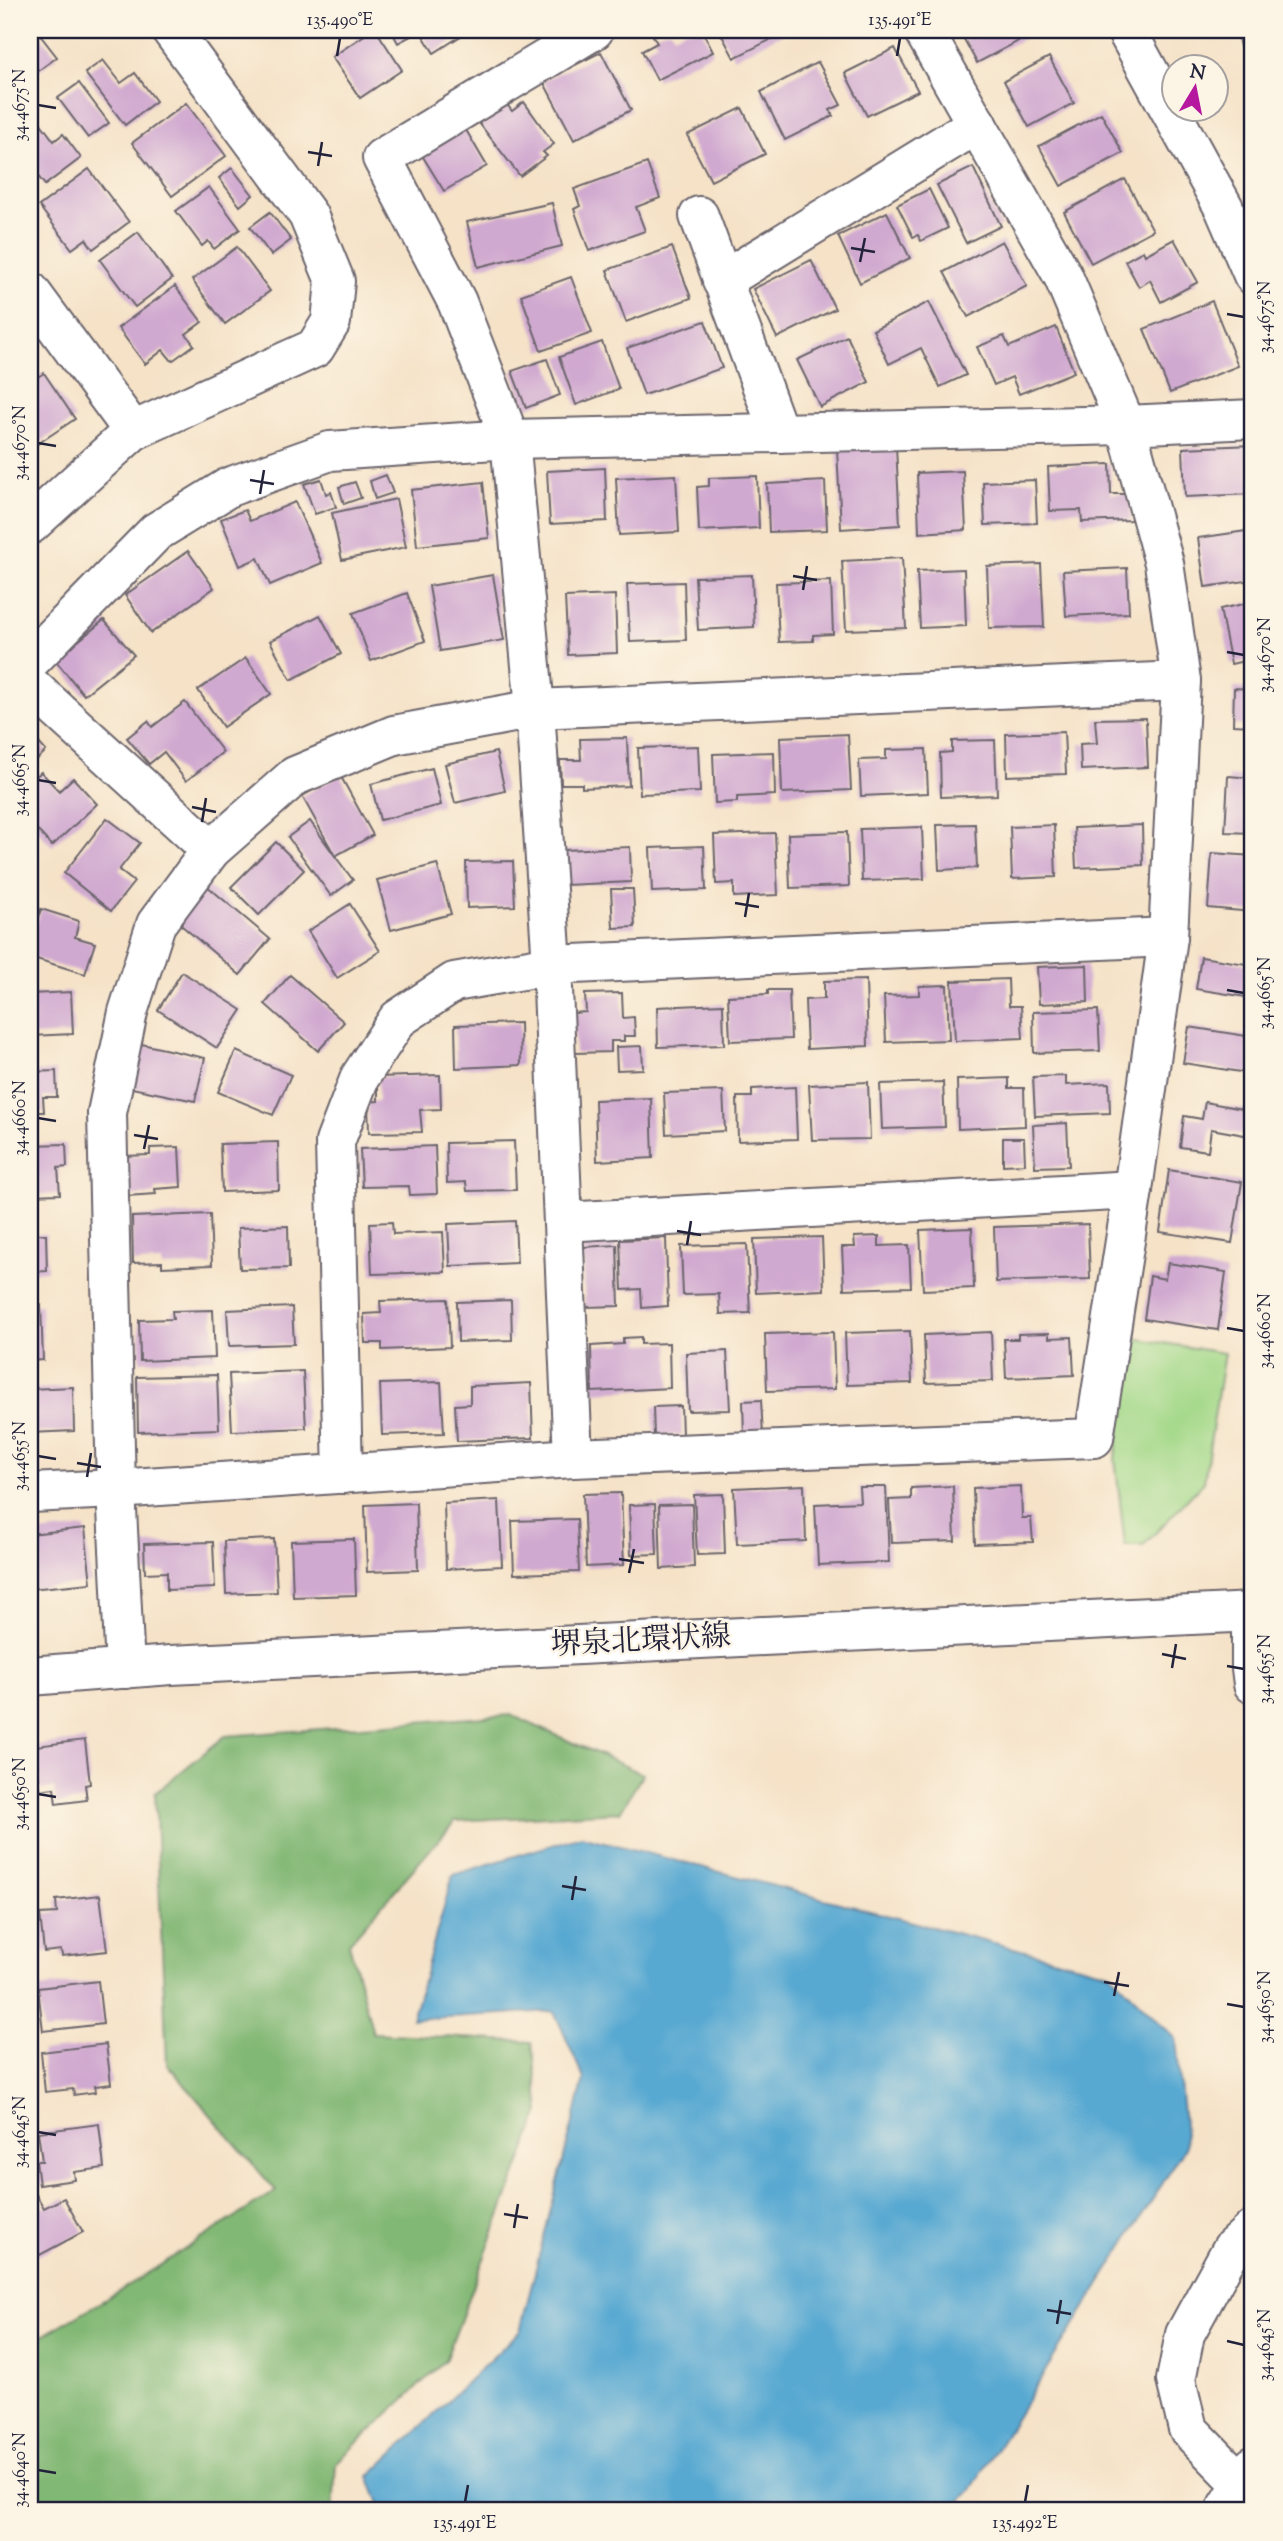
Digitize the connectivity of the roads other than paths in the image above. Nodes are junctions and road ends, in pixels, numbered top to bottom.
1 (171, 30) edge
2 (594, 30) edge
3 (923, 30) edge
4 (1126, 30) edge
5 (1248, 30) edge
6 (1253, 48) edge
7 (977, 124) junction
8 (699, 216) dead end
9 (1253, 275) edge
10 (722, 281) junction
11 (30, 291) edge
12 (1253, 419) edge
13 (1126, 425) junction
14 (133, 431) junction
15 (779, 433) junction
16 (510, 439) junction
17 (30, 525) edge
18 (30, 661) edge
19 (1181, 681) junction
20 (30, 685) edge
21 (536, 709) junction
22 (211, 850) junction
23 (1168, 937) junction
24 (552, 965) junction
25 (1133, 1190) junction
26 (563, 1222) junction
27 (573, 1458) junction
28 (343, 1474) junction
29 (116, 1489) junction
30 (30, 1493) edge
31 (1253, 1608) edge
32 (125, 1669) junction
33 (30, 1676) edge
34 (1253, 1684) edge
35 (1253, 2229) edge
36 (1251, 2472) edge
37 (1225, 2511) edge

1 - 14 street
2 - 16 street
3 - 7 street
4 - 9 street
5 - 6 lane
7 - 10 street
7 - 13 street
8 - 10 street
10 - 15 street
11 - 14 street
12 - 13 street
13 - 15 street
13 - 19 street
14 - 17 street
15 - 16 street
16 - 18 street
16 - 21 street
19 - 21 street
19 - 23 street
20 - 22 street
21 - 22 street
21 - 24 street
22 - 29 street
23 - 24 street
23 - 25 street
24 - 26 street
24 - 28 street
25 - 26 street
25 - 27 street
26 - 27 street
27 - 28 street
28 - 29 street
29 - 30 street
29 - 32 street
31 - 32 street, 堺泉北環状線
31 - 34 street
32 - 33 street, 堺泉北環状線
35 - 36 street
36 - 37 street

